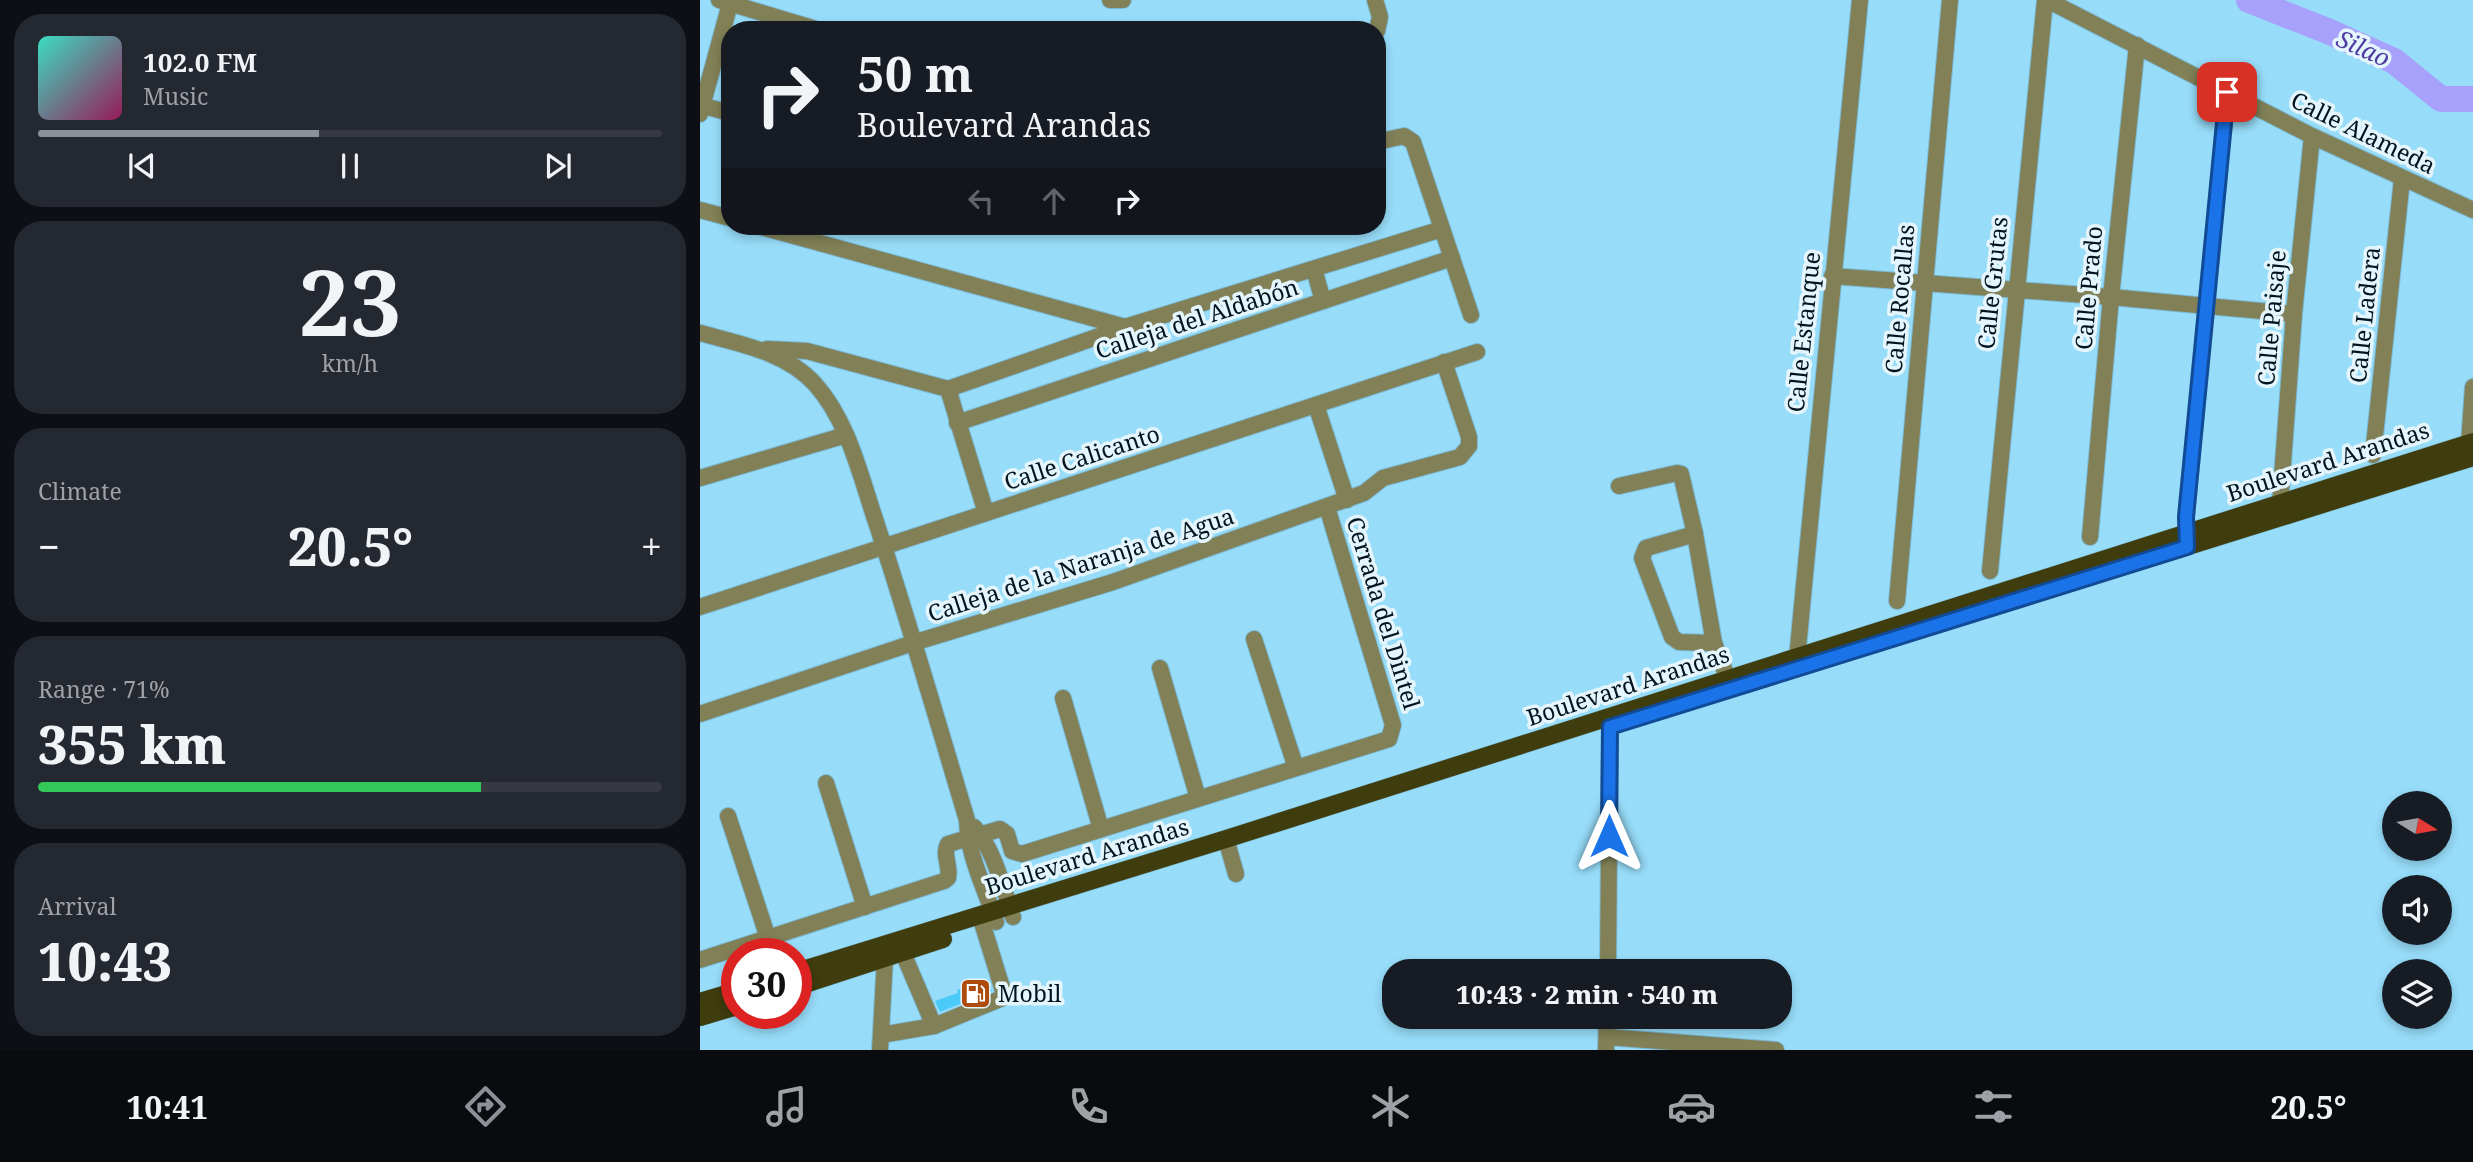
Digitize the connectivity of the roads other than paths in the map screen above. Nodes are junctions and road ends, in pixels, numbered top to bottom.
1 (1110, 0) edge
2 (1123, 0) edge
3 (1375, 0) edge
4 (1860, 0) edge
5 (1950, 0) edge
6 (2046, 0) edge
7 (727, 1) edge
8 (1116, 1) edge
9 (722, 21) edge
10 (790, 21) edge
11 (1379, 21) edge
12 (721, 26) edge
13 (2137, 45) junction
14 (2227, 92) junction
15 (701, 108) edge
16 (721, 111) edge
17 (2312, 136) junction
18 (1386, 140) edge
19 (2402, 179) junction
20 (700, 210) edge
21 (2473, 210) edge
22 (721, 216) edge
23 (1442, 229) junction
24 (791, 235) edge
25 (1452, 258) junction
26 (1314, 269) junction
27 (1832, 276) junction
28 (1924, 284) junction
29 (2015, 289) junction
30 (2111, 297) junction
31 (1323, 301) junction
32 (2206, 306) junction
33 (2294, 314) junction
34 (1471, 315) dead end
35 (1125, 327) junction
36 (700, 333) edge
37 (762, 349) junction
38 (1477, 352) dead end
39 (1444, 362) junction
40 (2473, 387) edge
41 (948, 388) junction
42 (1315, 405) junction
43 (957, 423) junction
44 (846, 435) junction
45 (2469, 451) edge
46 (2374, 455) dead end
47 (700, 478) edge
48 (1619, 486) dead end
49 (1347, 500) junction
50 (2280, 504) junction
51 (1327, 507) junction
52 (986, 513) junction
53 (1695, 534) junction
54 (2090, 537) dead end
55 (2186, 540) junction
56 (884, 546) junction
57 (1990, 571) dead end
58 (1897, 601) dead end
59 (700, 607) edge
60 (1254, 639) dead end
61 (913, 643) junction
62 (1714, 643) junction
63 (1796, 664) junction
64 (1160, 668) dead end
65 (1728, 679) junction
66 (1063, 698) dead end
67 (700, 714) edge
68 (1610, 722) junction
69 (1296, 768) junction
70 (826, 783) dead end
71 (1198, 799) junction
72 (728, 816) dead end
73 (1101, 829) junction
74 (974, 836) junction
75 (1227, 844) junction
76 (1236, 874) dead end
77 (865, 907) junction
78 (999, 917) junction
79 (768, 938) joint
80 (721, 953) edge
81 (894, 955) junction
82 (1608, 959) edge
83 (700, 960) edge
84 (812, 968) edge
85 (812, 982) edge
86 (721, 995) edge
87 (700, 1002) edge
88 (721, 1011) edge
89 (700, 1017) edge
90 (934, 1026) junction
91 (881, 1042) edge
92 (1606, 1046) edge
93 (1776, 1050) edge

1 - 8 street
2 - 8 street
3 - 11 street
4 - 27 street, Calle Estanque
5 - 28 street, Calle Rocallas
6 - 13 street, Calle Alameda
6 - 29 street, Calle Grutas
7 - 9 street
7 - 10 street
12 - 15 street
13 - 14 street, Calle Alameda
13 - 30 street, Calle Prado
14 - 17 street, Calle Alameda
14 - 32 street
15 - 16 street
17 - 19 street, Calle Alameda
17 - 33 street, Calle Paisaje
18 - 23 street
19 - 21 street, Calle Alameda
19 - 46 street, Calle Ladera
20 - 22 street
23 - 25 street
23 - 26 street, Calleja del Aldabón
24 - 35 street
25 - 31 street, Calleja del Aldabón
25 - 34 street
26 - 31 street
26 - 35 street, Calleja del Aldabón
27 - 28 street
27 - 63 street, Calle Estanque
28 - 29 street
28 - 58 street, Calle Rocallas
29 - 30 street
29 - 57 street, Calle Grutas
30 - 32 street
30 - 54 street, Calle Prado
31 - 43 street, Calleja del Aldabón
32 - 33 street
32 - 55 street
33 - 50 street, Calle Paisaje
35 - 41 street, Calleja del Aldabón
36 - 37 street
37 - 41 street
37 - 44 street
38 - 39 street, Calle Calicanto
39 - 42 street, Calle Calicanto
39 - 49 street, Calleja de la Naranja de Agua
40 - 45 street
41 - 43 street
42 - 49 street
42 - 52 street, Calle Calicanto
43 - 52 street
44 - 47 street
44 - 56 street
45 - 50 main road, Boulevard Arandas
45 - 55 main road, Boulevard Arandas
48 - 53 street
49 - 51 street, Calleja de la Naranja de Agua
50 - 55 main road, Boulevard Arandas
51 - 61 street, Calleja de la Naranja de Agua
51 - 69 street, Cerrada del Dintel
52 - 56 street, Calle Calicanto
53 - 62 street
53 - 62 street
55 - 63 main road, Boulevard Arandas
56 - 59 street, Calle Calicanto
56 - 61 street
60 - 69 street
61 - 67 street, Calleja de la Naranja de Agua
61 - 74 street
62 - 65 street
63 - 65 main road, Boulevard Arandas
63 - 68 main road, Boulevard Arandas
64 - 71 street
65 - 68 main road, Boulevard Arandas
66 - 73 street
68 - 75 main road, Boulevard Arandas
68 - 82 street
69 - 71 street
70 - 77 street
71 - 73 street
72 - 79 street
73 - 74 street
74 - 77 street
74 - 78 street
75 - 76 street
75 - 78 main road, Boulevard Arandas
77 - 79 street
78 - 81 main road, Boulevard Arandas
78 - 84 main road, Boulevard Arandas
78 - 90 street
80 - 83 street
81 - 85 main road, Boulevard Arandas
81 - 90 street
81 - 91 street
86 - 87 main road
88 - 89 main road
90 - 91 street
92 - 93 street

